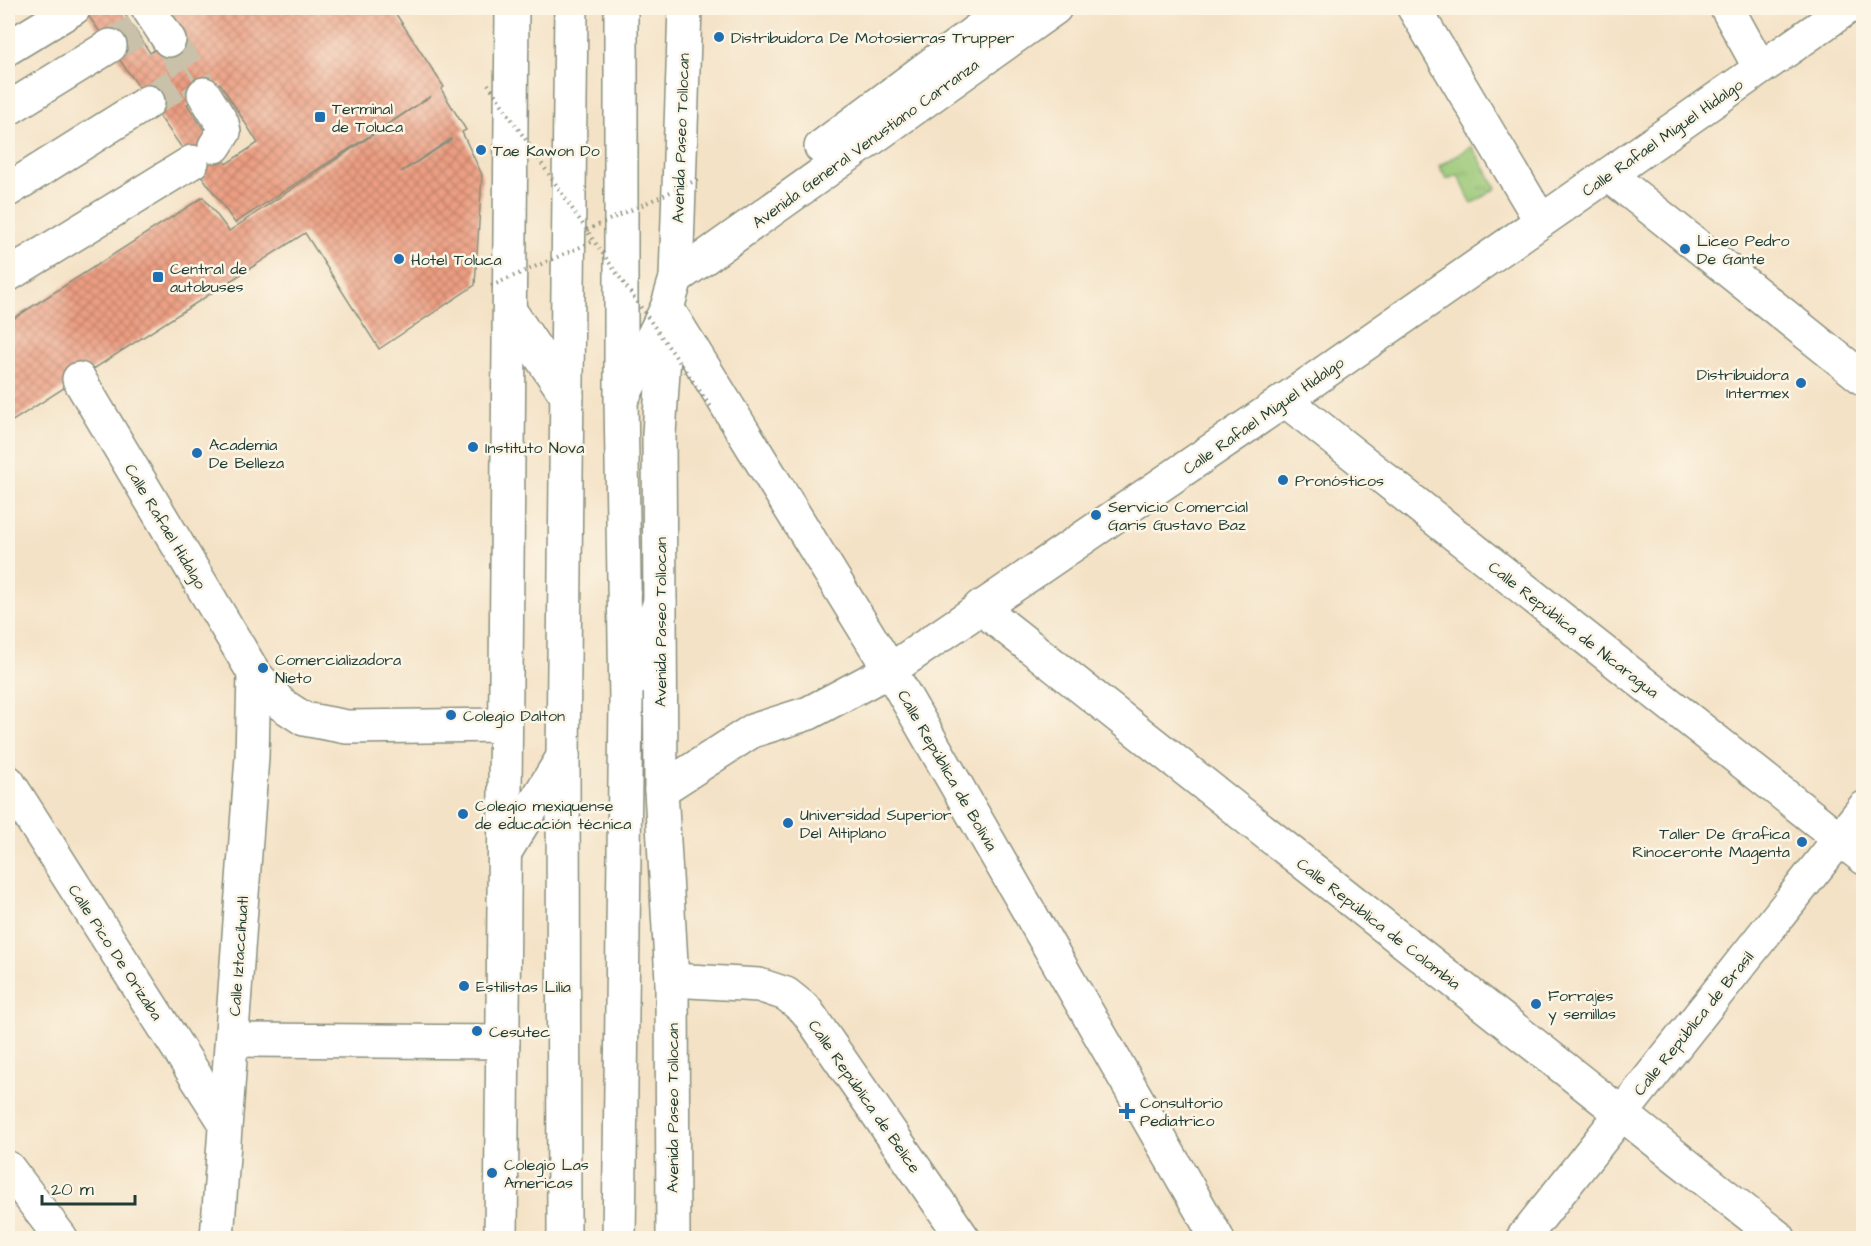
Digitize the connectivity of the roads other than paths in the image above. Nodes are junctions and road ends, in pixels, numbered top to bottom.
1 (74, 8) edge
2 (512, 8) edge
3 (571, 8) edge
4 (621, 8) edge
5 (685, 8) edge
6 (1007, 8) edge
7 (1055, 8) edge
8 (1414, 8) edge
9 (1727, 8) edge
10 (1847, 8) edge
11 (144, 28) edge
12 (8, 48) edge
13 (1760, 68) junction
14 (204, 94) tunnel mouth
15 (148, 102) tunnel mouth
16 (8, 109) edge
17 (1609, 175) junction
18 (8, 190) edge
19 (1540, 221) junction
20 (8, 275) edge
21 (673, 281) junction
22 (500, 299) junction
23 (78, 379) dead end
24 (1863, 379) edge
25 (567, 396) junction
26 (621, 400) junction
27 (1285, 400) junction
28 (660, 602) junction
29 (980, 607) junction
30 (890, 670) junction
31 (254, 673) junction
32 (626, 701) junction
33 (505, 725) junction
34 (564, 756) junction
35 (8, 782) edge
36 (661, 790) junction
37 (1863, 808) edge
38 (1851, 849) edge
39 (505, 852) junction
40 (672, 980) junction
41 (232, 1040) junction
42 (503, 1042) junction
43 (1620, 1114) junction
44 (225, 1122) junction
45 (8, 1167) edge
46 (962, 1238) edge
47 (61, 1239) edge
48 (217, 1239) edge
49 (501, 1239) edge
50 (564, 1239) edge
51 (620, 1239) edge
52 (673, 1239) edge
53 (1217, 1239) edge
54 (1523, 1239) edge
55 (1779, 1239) edge

1 - 12 main road
2 - 22 main road
3 - 25 main road
4 - 26 main road
5 - 21 main road, Avenida Paseo Tollocan
6 - 21 main road, Avenida General Venustiano Carranza
7 - 21 main road, Avenida General Venustiano Carranza
8 - 19 main road
9 - 13 main road
10 - 13 main road, Calle Rafael Miguel Hidalgo
11 - 16 main road
13 - 17 main road, Calle Rafael Miguel Hidalgo
14 - 20 main road
15 - 18 main road
17 - 19 main road, Calle Rafael Miguel Hidalgo
17 - 24 main road
19 - 27 main road, Calle Rafael Miguel Hidalgo
21 - 26 main road
21 - 28 main road, Avenida Paseo Tollocan
21 - 30 main road, Calle República de Bolivia
22 - 25 main road
22 - 33 main road
23 - 31 main road, Calle Rafael Hidalgo
25 - 34 main road
26 - 32 main road
27 - 29 main road, Calle Rafael Miguel Hidalgo
27 - 38 main road, Calle República de Nicaragua
28 - 32 main road
28 - 36 main road, Avenida Paseo Tollocan
29 - 30 main road, Calle Rafael Miguel Hidalgo
29 - 43 main road, Calle República de Colombia
30 - 36 main road, Calle Rafael Miguel Hidalgo
30 - 53 main road, Calle República de Bolivia
31 - 33 main road
31 - 41 main road, Calle Iztaccíhuatl
32 - 51 main road
33 - 39 main road
34 - 39 main road
34 - 50 main road
35 - 44 main road, Calle Pico De Orizaba
36 - 40 main road, Avenida Paseo Tollocan
37 - 38 main road, Calle República de Brasil
38 - 43 main road, Calle República de Brasil
39 - 42 main road
40 - 46 main road, Calle República de Belice
40 - 52 main road, Avenida Paseo Tollocan
41 - 42 main road
41 - 44 main road, Calle Iztaccíhuatl
42 - 49 main road
43 - 54 main road, Calle República de Brasil
43 - 55 main road, Calle República de Colombia
44 - 48 main road, Calle Iztaccíhuatl
45 - 47 main road

